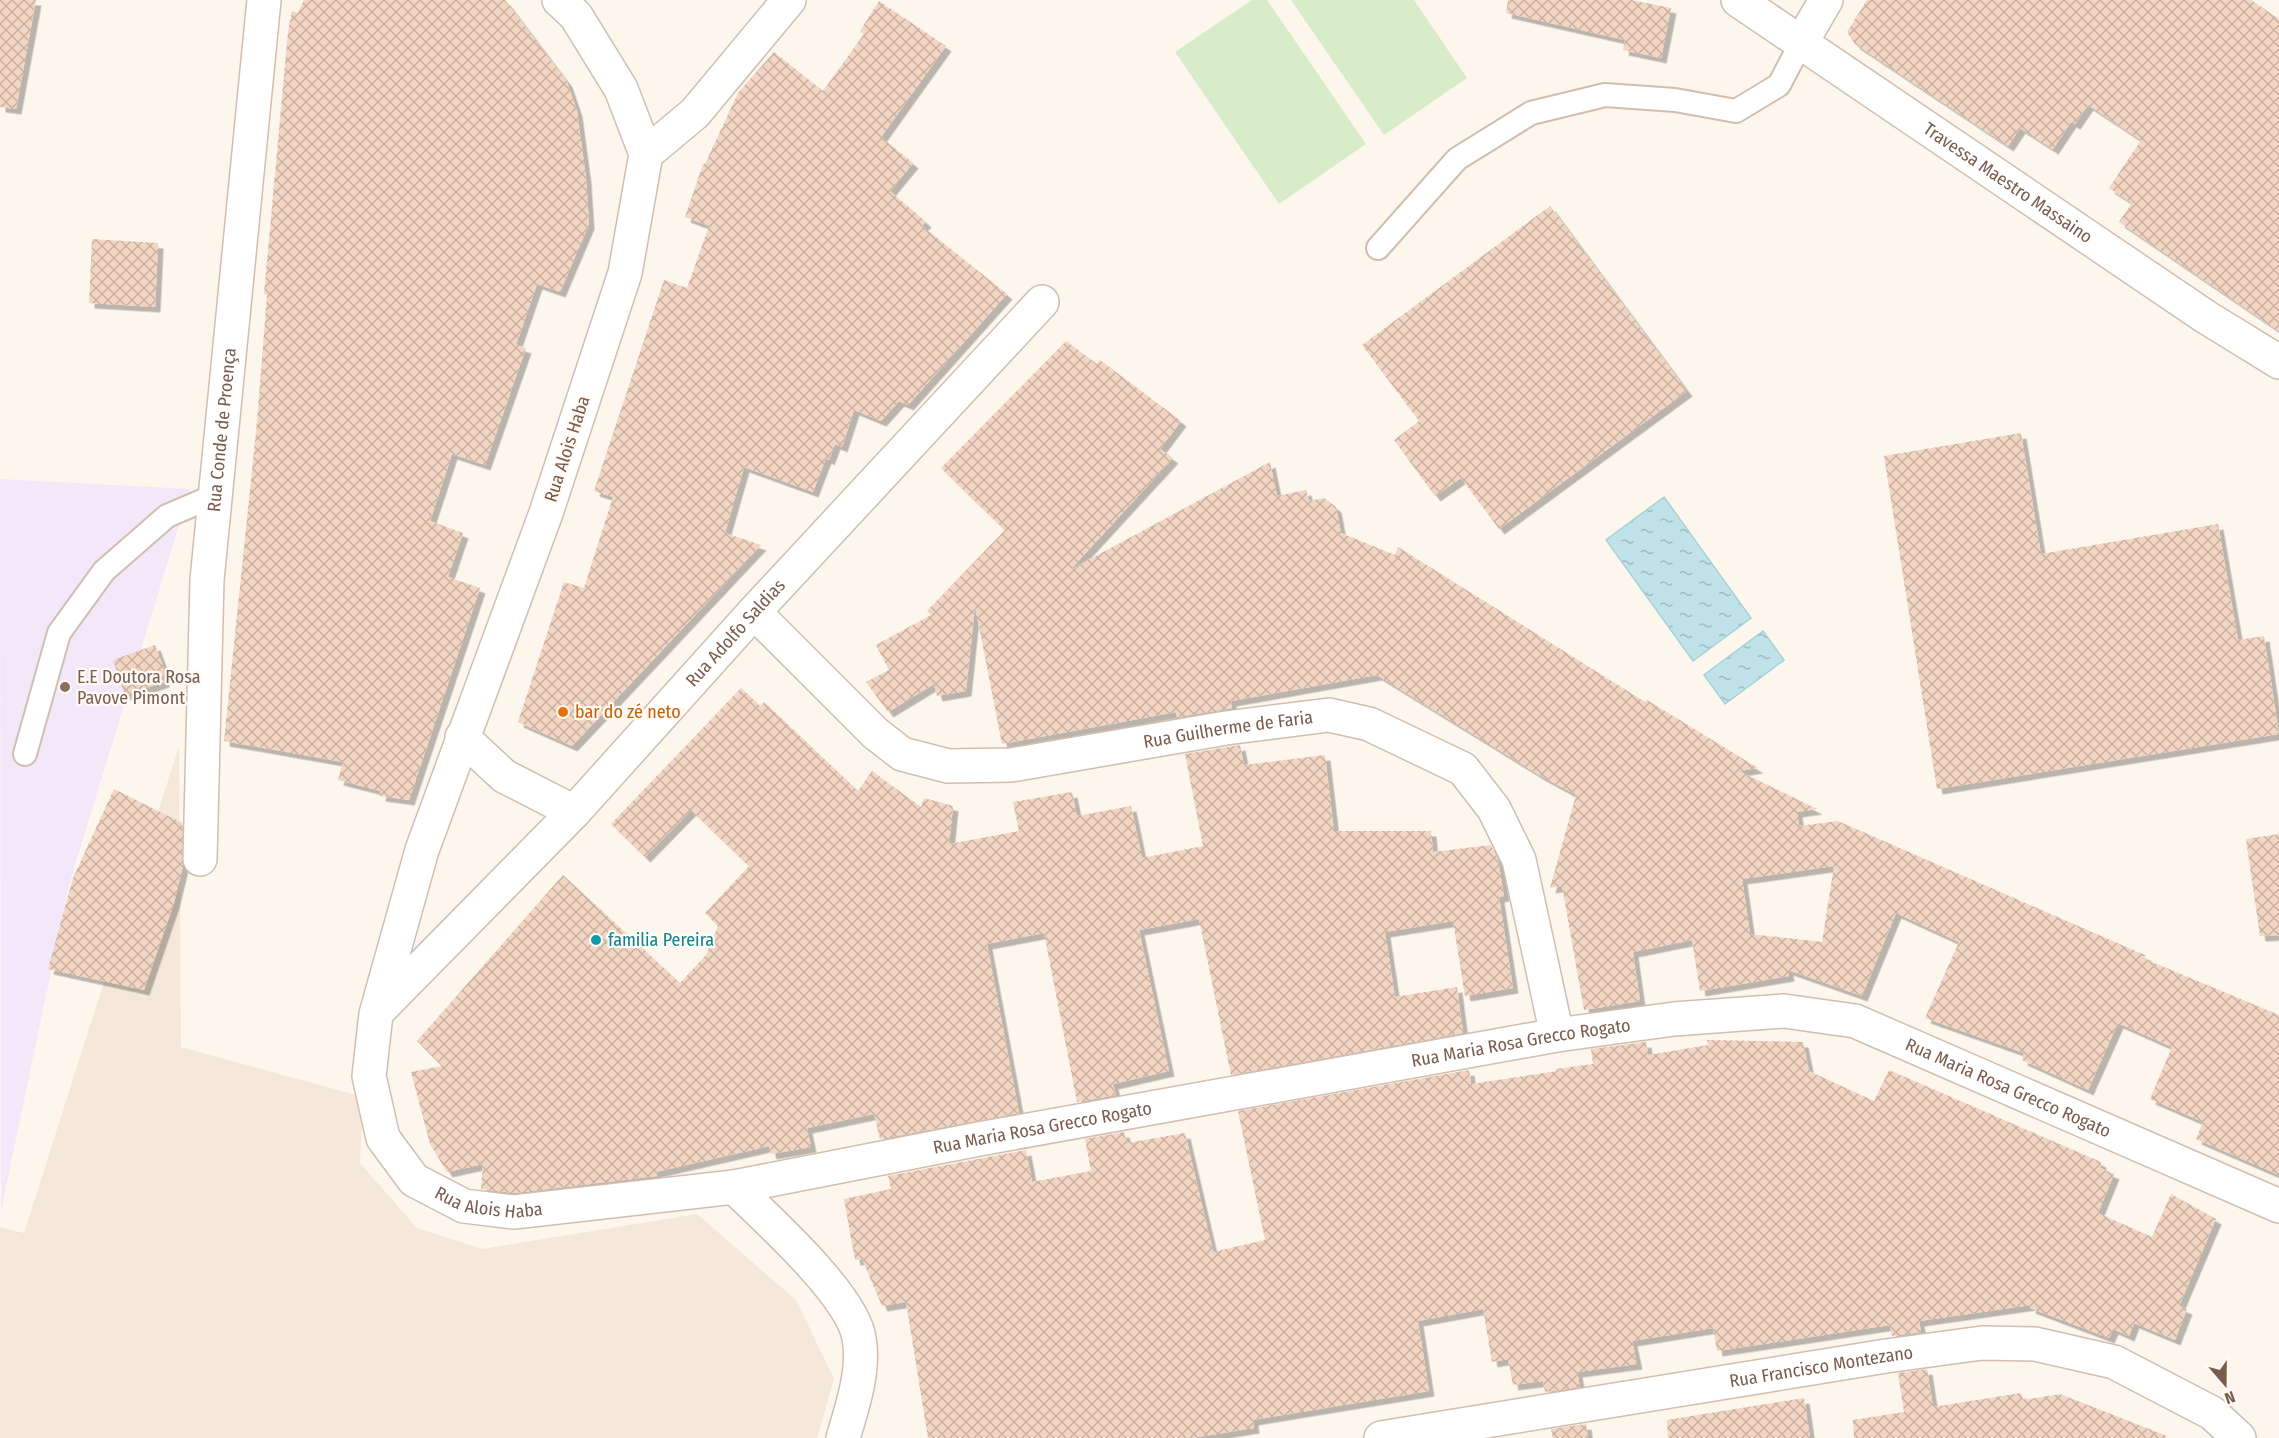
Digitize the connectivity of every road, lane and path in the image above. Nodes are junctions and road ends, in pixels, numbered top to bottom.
1 (264, 0) edge
2 (559, 0) edge
3 (789, 0) edge
4 (1738, 0) edge
5 (1826, 0) edge
6 (1801, 43) junction
7 (646, 154) junction
8 (1378, 248) dead end
9 (1042, 302) dead end
10 (2279, 362) edge
11 (216, 495) junction
12 (754, 612) junction
13 (462, 737) junction
14 (25, 754) dead end
15 (574, 812) junction
16 (200, 859) dead end
17 (376, 1014) junction
18 (1557, 1035) junction
19 (734, 1187) junction
20 (2279, 1206) edge
21 (843, 1438) edge
22 (1381, 1438) edge
23 (2239, 1438) edge

1 - 11 street, Rua Conde de Proença
2 - 7 street
3 - 7 street
4 - 6 street, Travessa Maestro Massaino
5 - 6 street
6 - 8 lane
6 - 10 street, Travessa Maestro Massaino
7 - 13 street, Rua Alois Haba
9 - 12 street, Rua Adolfo Saldias
11 - 14 lane
11 - 16 street, Rua Conde de Proença
12 - 15 street, Rua Adolfo Saldias
12 - 18 street, Rua Guilherme de Faria
13 - 15 street
13 - 17 street, Rua Alois Haba
15 - 17 street, Rua Adolfo Saldias
17 - 19 street, Rua Alois Haba
18 - 19 street, Rua Maria Rosa Grecco Rogato
18 - 20 street, Rua Maria Rosa Grecco Rogato
19 - 21 street
22 - 23 street, Rua Francisco Montezano

